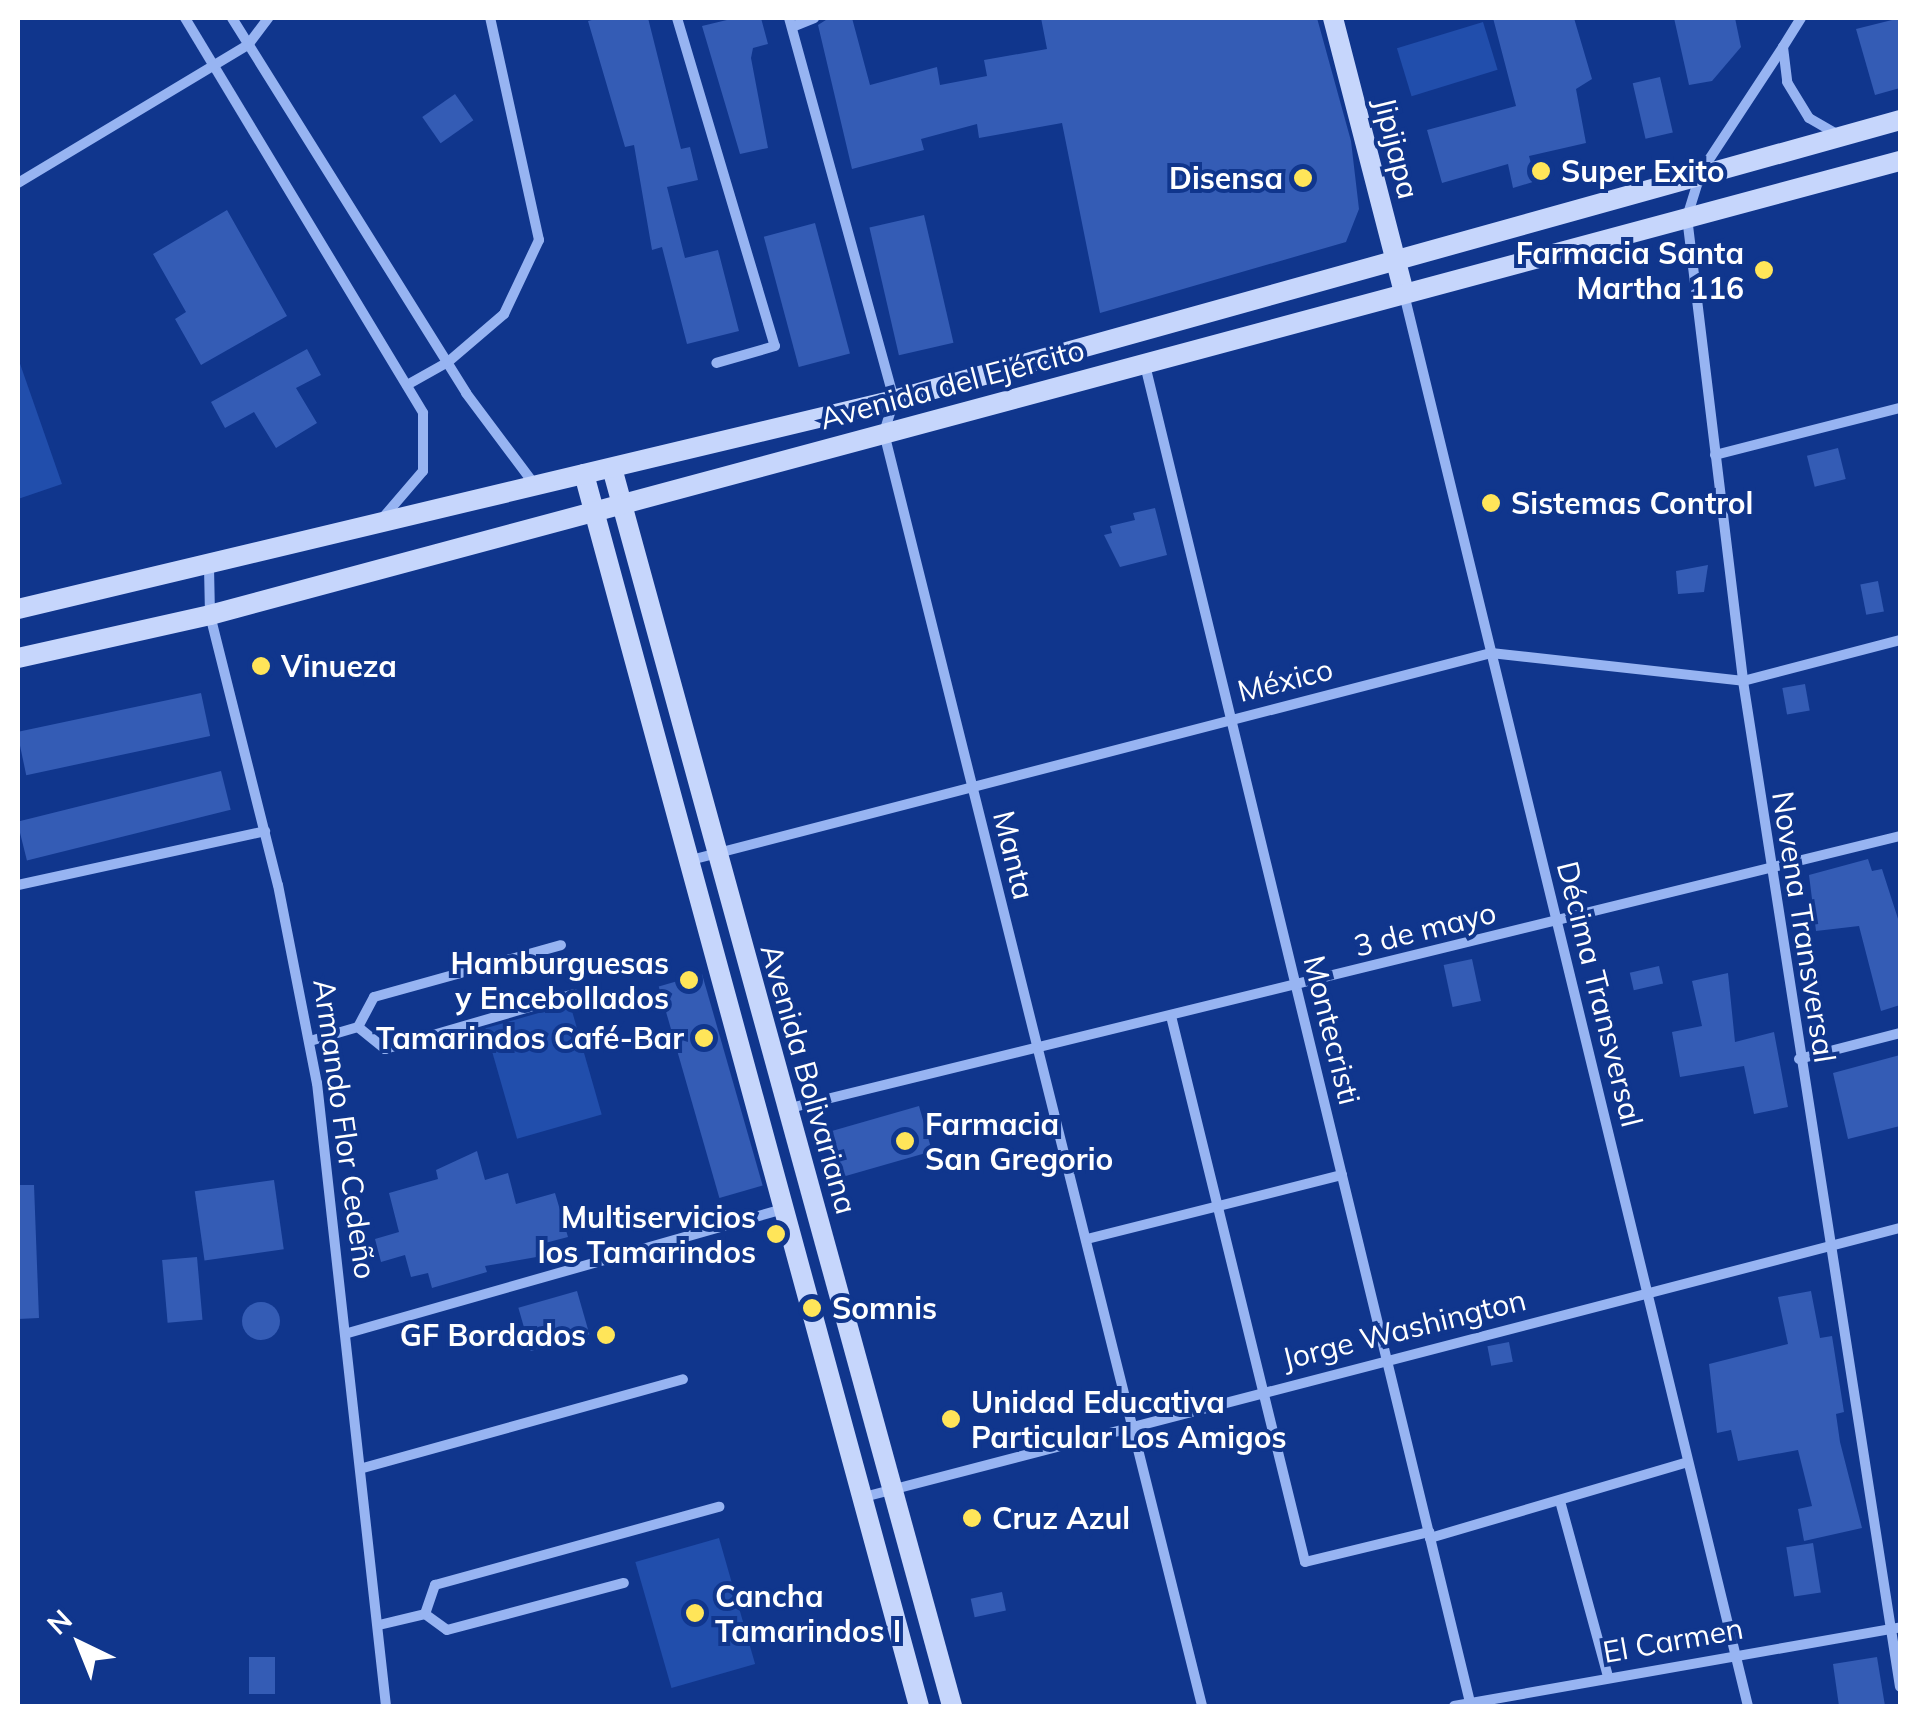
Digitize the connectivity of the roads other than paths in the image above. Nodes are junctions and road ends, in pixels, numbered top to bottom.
1 (186, 18) edge
2 (232, 18) edge
3 (268, 18) edge
4 (490, 18) edge
5 (677, 18) edge
6 (814, 18) edge
7 (1333, 18) edge
8 (1802, 18) edge
9 (791, 22) edge
10 (248, 45) junction
11 (1783, 46) junction
12 (213, 67) junction
13 (1900, 120) edge
14 (1836, 134) junction
15 (1900, 162) edge
16 (1701, 172) junction
17 (18, 182) edge
18 (1687, 217) junction
19 (1395, 258) junction
20 (1404, 293) junction
21 (448, 362) junction
22 (716, 363) dead end
23 (1144, 365) junction
24 (407, 385) junction
25 (894, 400) junction
26 (1900, 408) edge
27 (884, 433) junction
28 (1715, 455) junction
29 (612, 468) junction
30 (584, 474) junction
31 (534, 484) junction
32 (620, 502) junction
33 (593, 510) junction
34 (375, 527) junction
35 (208, 566) junction
36 (18, 609) edge
37 (210, 615) junction
38 (1900, 640) edge
39 (1492, 655) junction
40 (18, 658) edge
41 (1742, 681) junction
42 (1231, 720) junction
43 (971, 788) junction
44 (265, 831) junction
45 (1900, 836) edge
46 (714, 854) junction
47 (688, 861) junction
48 (1770, 870) junction
49 (18, 885) edge
50 (1557, 922) junction
51 (560, 945) dead end
52 (1296, 987) junction
53 (574, 994) dead end
54 (1171, 1016) junction
55 (358, 1027) junction
56 (1900, 1033) edge
57 (310, 1041) junction
58 (1036, 1048) junction
59 (1799, 1060) junction
60 (786, 1109) junction
61 (1342, 1175) junction
62 (1218, 1206) junction
63 (784, 1209) junction
64 (1900, 1228) edge
65 (1087, 1238) junction
66 (1829, 1246) junction
67 (1647, 1293) junction
68 (348, 1333) junction
69 (1386, 1359) junction
70 (683, 1379) dead end
71 (1263, 1392) junction
72 (1135, 1426) junction
73 (1688, 1462) junction
74 (363, 1468) junction
75 (893, 1489) junction
76 (864, 1497) junction
77 (1560, 1501) junction
78 (718, 1507) dead end
79 (1429, 1535) junction
80 (624, 1584) dead end
81 (426, 1614) junction
82 (378, 1625) junction
83 (1896, 1627) edge
84 (1735, 1654) junction
85 (1608, 1676) junction
86 (1900, 1688) edge
87 (1471, 1705) edge
88 (386, 1706) edge
89 (919, 1706) edge
90 (952, 1706) edge
91 (1202, 1706) edge
92 (1454, 1706) edge
93 (1748, 1706) edge

1 - 12 street
2 - 10 street
3 - 10 street
4 - 21 street
5 - 22 street
6 - 9 street
7 - 19 main road, Jipijapa
8 - 11 street, Novena Transversal
9 - 25 street
10 - 12 street
10 - 21 street
11 - 14 street
11 - 16 street, Novena Transversal
12 - 17 street
12 - 24 street
13 - 14 main road, Avenida del Ejército
14 - 16 main road, Avenida del Ejército
15 - 18 main road, Avenida del Ejército
16 - 18 street, Novena Transversal
16 - 19 main road, Avenida del Ejército
18 - 20 main road, Avenida del Ejército
18 - 28 street, Novena Transversal
19 - 20 main road, Jipijapa
19 - 25 main road, Avenida del Ejército
20 - 23 main road, Avenida del Ejército
20 - 39 street, Décima Transversal
21 - 24 street
21 - 31 street
23 - 27 main road, Avenida del Ejército
23 - 42 street, Montecristi
24 - 34 street
25 - 27 street
25 - 29 main road, Avenida del Ejército
26 - 28 street
27 - 32 main road, Avenida del Ejército
27 - 43 street, Manta
28 - 41 street, Novena Transversal
29 - 30 main road, Avenida del Ejército
29 - 32 main road, Avenida Bolivariana
30 - 31 main road, Avenida del Ejército
30 - 33 main road, Avenida Bolivariana
31 - 34 main road, Avenida del Ejército
32 - 33 main road, Avenida del Ejército
32 - 46 main road, Avenida Bolivariana
33 - 37 main road, Avenida del Ejército
33 - 47 main road, Avenida Bolivariana
34 - 35 main road, Avenida del Ejército
35 - 36 main road, Avenida del Ejército
35 - 37 street, Armando Flor Cedeño
37 - 40 main road, Avenida del Ejército
37 - 44 street, Armando Flor Cedeño
38 - 41 street, México
39 - 41 street, México
39 - 42 street, México
39 - 50 street, Décima Transversal
41 - 48 street, Novena Transversal
42 - 43 street, México
42 - 52 street, Montecristi
43 - 46 street, México
43 - 58 street, Manta
44 - 49 street
44 - 57 street, Armando Flor Cedeño
45 - 48 street, 3 de mayo
46 - 47 street, México
46 - 60 main road, Avenida Bolivariana
47 - 63 main road, Avenida Bolivariana
48 - 50 street, 3 de mayo
48 - 59 street, Novena Transversal
50 - 52 street, 3 de mayo
50 - 67 street, Décima Transversal
51 - 55 street
52 - 54 street, 3 de mayo
52 - 61 street, Montecristi
53 - 55 street
54 - 58 street, 3 de mayo
54 - 62 street
55 - 57 street
56 - 59 street
57 - 68 street, Armando Flor Cedeño
58 - 60 street, 3 de mayo
58 - 65 street, Manta
59 - 66 street, Novena Transversal
60 - 75 main road, Avenida Bolivariana
61 - 62 street
61 - 69 street, Montecristi
62 - 65 street
62 - 71 street
63 - 68 street
63 - 76 main road, Avenida Bolivariana
64 - 66 street, Jorge Washington
65 - 72 street, Manta
66 - 67 street, Jorge Washington
66 - 83 street, Novena Transversal
67 - 69 street, Jorge Washington
67 - 73 street, Décima Transversal
68 - 74 street, Armando Flor Cedeño
69 - 71 street, Jorge Washington
69 - 79 street, Montecristi
70 - 74 street
71 - 72 street, Jorge Washington
71 - 79 street
72 - 75 street, Jorge Washington
72 - 91 street, Manta
73 - 77 street
73 - 84 street, Décima Transversal
74 - 82 street, Armando Flor Cedeño
75 - 76 street, Jorge Washington
75 - 90 main road, Avenida Bolivariana
76 - 89 main road, Avenida Bolivariana
77 - 79 street
77 - 85 street
78 - 81 street
79 - 87 street, Montecristi
80 - 81 street
81 - 82 street
82 - 88 street, Armando Flor Cedeño
83 - 84 street, El Carmen
83 - 86 street, Novena Transversal
84 - 85 street, El Carmen
84 - 93 street, Décima Transversal
85 - 87 street, El Carmen
87 - 92 street, El Carmen

